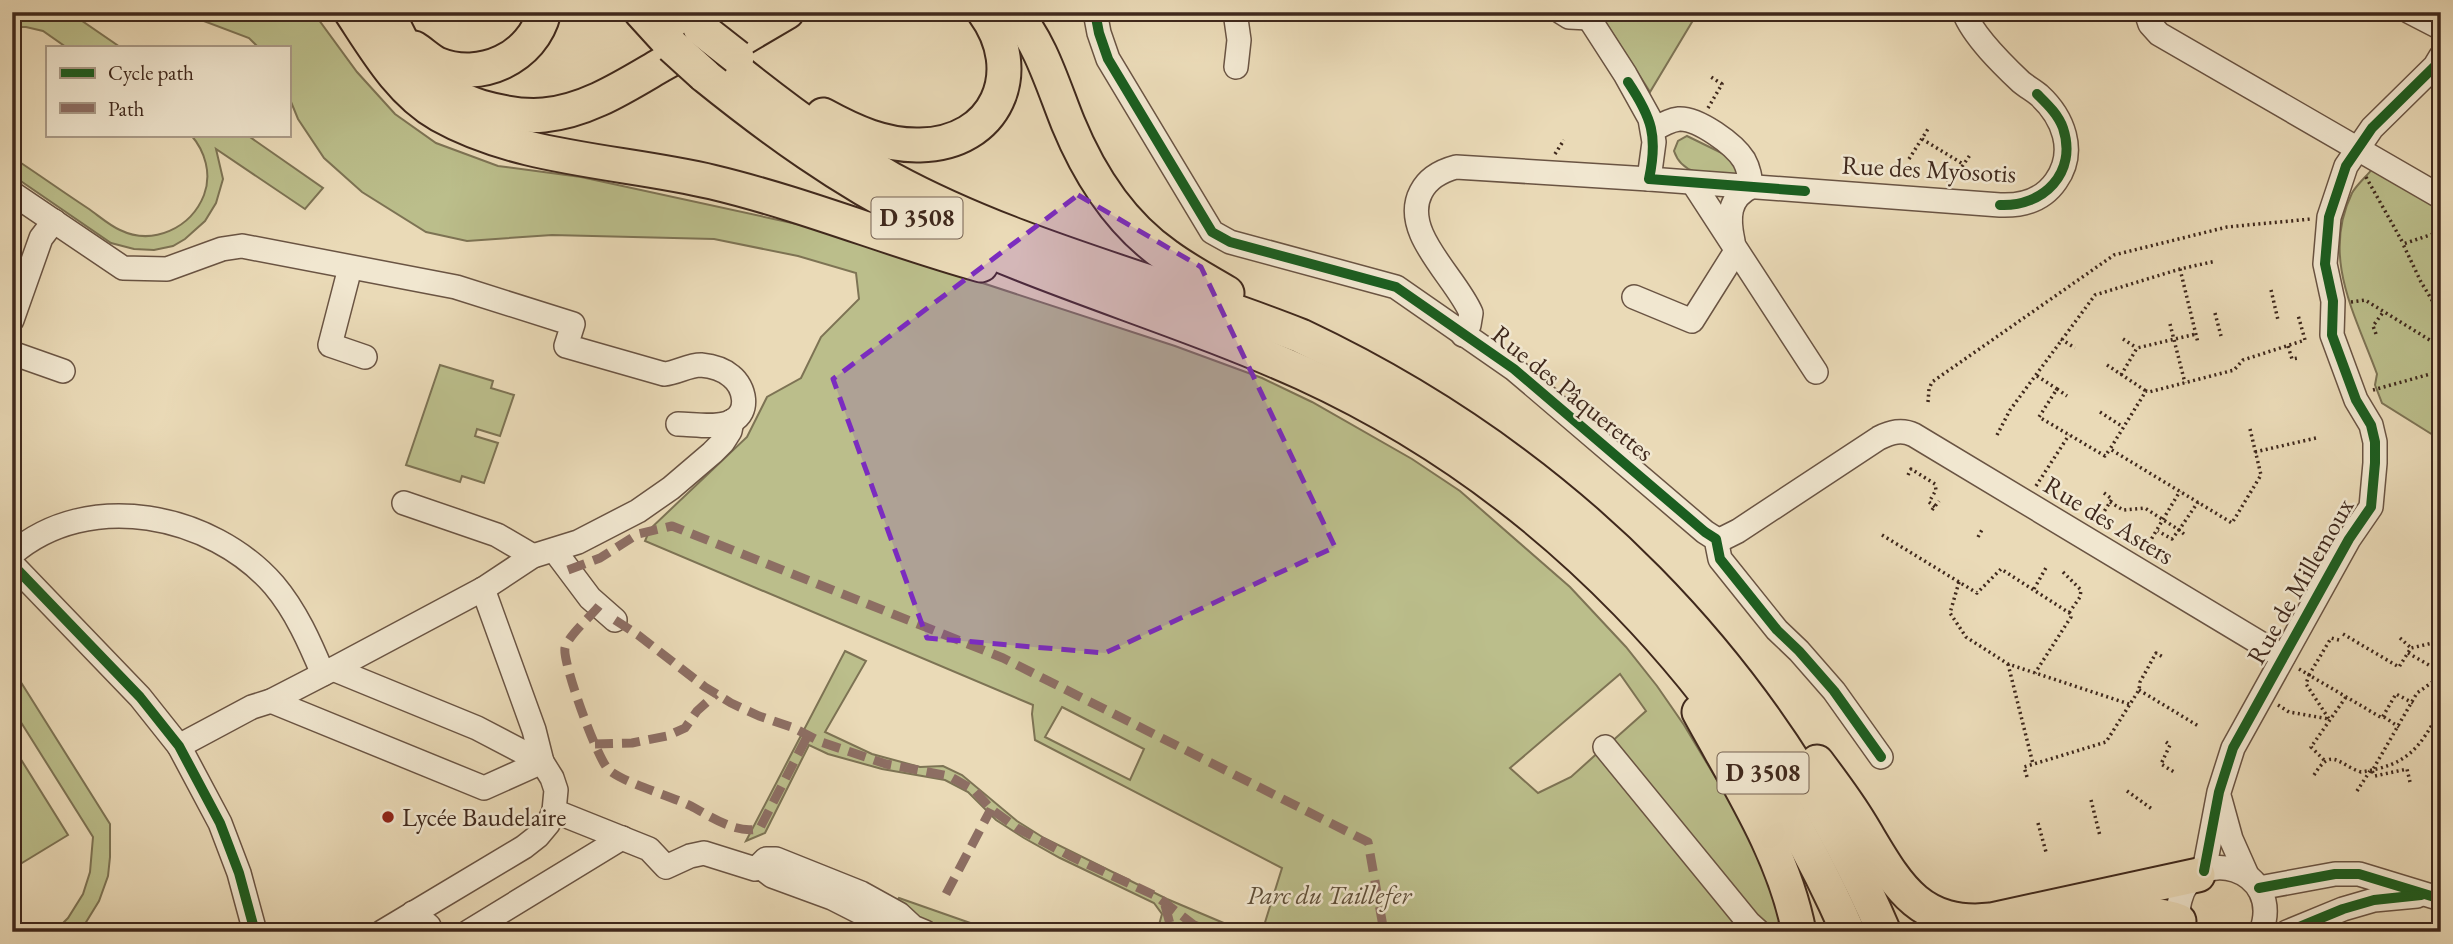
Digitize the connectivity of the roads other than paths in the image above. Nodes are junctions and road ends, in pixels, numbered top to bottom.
1 (351, 12) edge
2 (544, 12) edge
3 (641, 12) edge
4 (754, 12) edge
5 (787, 12) edge
6 (985, 12) edge
7 (1014, 12) edge
8 (1095, 12) edge
9 (1235, 12) edge
10 (1561, 12) edge
11 (1964, 12) edge
12 (2146, 12) edge
13 (2410, 12) edge
14 (1587, 15) edge
15 (390, 17) edge
16 (684, 26) edge
17 (2441, 28) edge
18 (2441, 56) edge
19 (723, 65) junction
20 (1236, 67) dead end
21 (462, 126) junction
22 (1653, 130) junction
23 (2358, 149) junction
24 (1649, 179) junction
25 (1693, 183) junction
26 (1751, 187) junction
27 (12, 193) edge
28 (2441, 197) edge
29 (54, 221) junction
30 (1736, 251) junction
31 (350, 268) junction
32 (1634, 297) dead end
33 (1154, 314) junction
34 (12, 320) edge
35 (1463, 335) junction
36 (1301, 336) junction
37 (12, 354) edge
38 (365, 357) dead end
39 (63, 371) dead end
40 (1816, 372) dead end
41 (732, 421) junction
42 (678, 424) dead end
43 (404, 503) dead end
44 (1716, 538) junction
45 (544, 553) junction
46 (12, 554) edge
47 (12, 564) edge
48 (483, 589) junction
49 (615, 620) dead end
50 (1653, 631) junction
51 (1706, 642) junction
52 (2291, 663) junction
53 (328, 671) junction
54 (262, 704) junction
55 (178, 746) junction
56 (1605, 747) dead end
57 (1881, 757) dead end
58 (542, 762) junction
59 (2219, 792) junction
60 (554, 811) junction
61 (622, 838) junction
62 (759, 866) junction
63 (2201, 873) junction
64 (2253, 882) junction
65 (2434, 897) edge
66 (413, 913) junction
67 (2182, 928) edge
68 (1794, 930) edge
69 (255, 932) edge
70 (382, 932) edge
71 (431, 932) edge
72 (468, 932) edge
73 (899, 932) edge
74 (925, 932) edge
75 (1759, 932) edge
76 (1848, 932) edge
77 (1884, 932) edge
78 (2060, 932) edge
79 (2261, 932) edge
80 (2287, 932) edge

1 - 21 highway
2 - 15 highway
3 - 16 highway, D 3508
4 - 15 highway
5 - 21 highway
6 - 19 highway
7 - 36 highway
8 - 35 street, Rue des Pâquerettes
9 - 20 street
10 - 14 street
11 - 26 street, Rue des Myosotis
12 - 23 street
13 - 17 street
14 - 22 street
16 - 19 highway, D 3508, bridge
18 - 23 street, Rue de Millemoux
19 - 33 highway, D 3508
19 - 36 highway, D 3508
21 - 33 highway
22 - 24 street
22 - 26 street
23 - 28 street
23 - 52 street, Rue de Millemoux
24 - 25 street, Rue des Myosotis
24 - 35 street, Rue des Myosotis
25 - 26 street, Rue des Myosotis
25 - 30 street
26 - 30 street
27 - 29 street
29 - 31 street
29 - 34 street
30 - 32 street
30 - 40 street
31 - 38 street
31 - 41 street
33 - 50 highway, D 3508
35 - 44 street, Rue des Pâquerettes
36 - 51 highway, D 3508
37 - 39 street
41 - 42 street
41 - 45 street
43 - 45 street
44 - 52 street, Rue des Asters
44 - 57 street
45 - 48 street
45 - 49 street
46 - 53 street
47 - 55 street
48 - 53 street
48 - 58 street
50 - 68 highway
50 - 76 highway, D 3508
51 - 63 highway
51 - 77 highway, D 3508
52 - 59 street, Rue de Millemoux
53 - 54 street
53 - 58 street
54 - 55 street
54 - 58 street
55 - 69 street
56 - 75 street
58 - 60 street
59 - 63 street, Rue de Millemoux
59 - 64 street
60 - 61 street
60 - 66 street
61 - 62 street
61 - 72 street
62 - 73 street
62 - 74 street
63 - 64 street
63 - 67 street
64 - 65 street
64 - 79 street
65 - 80 street
66 - 70 street
66 - 71 street
67 - 78 highway

